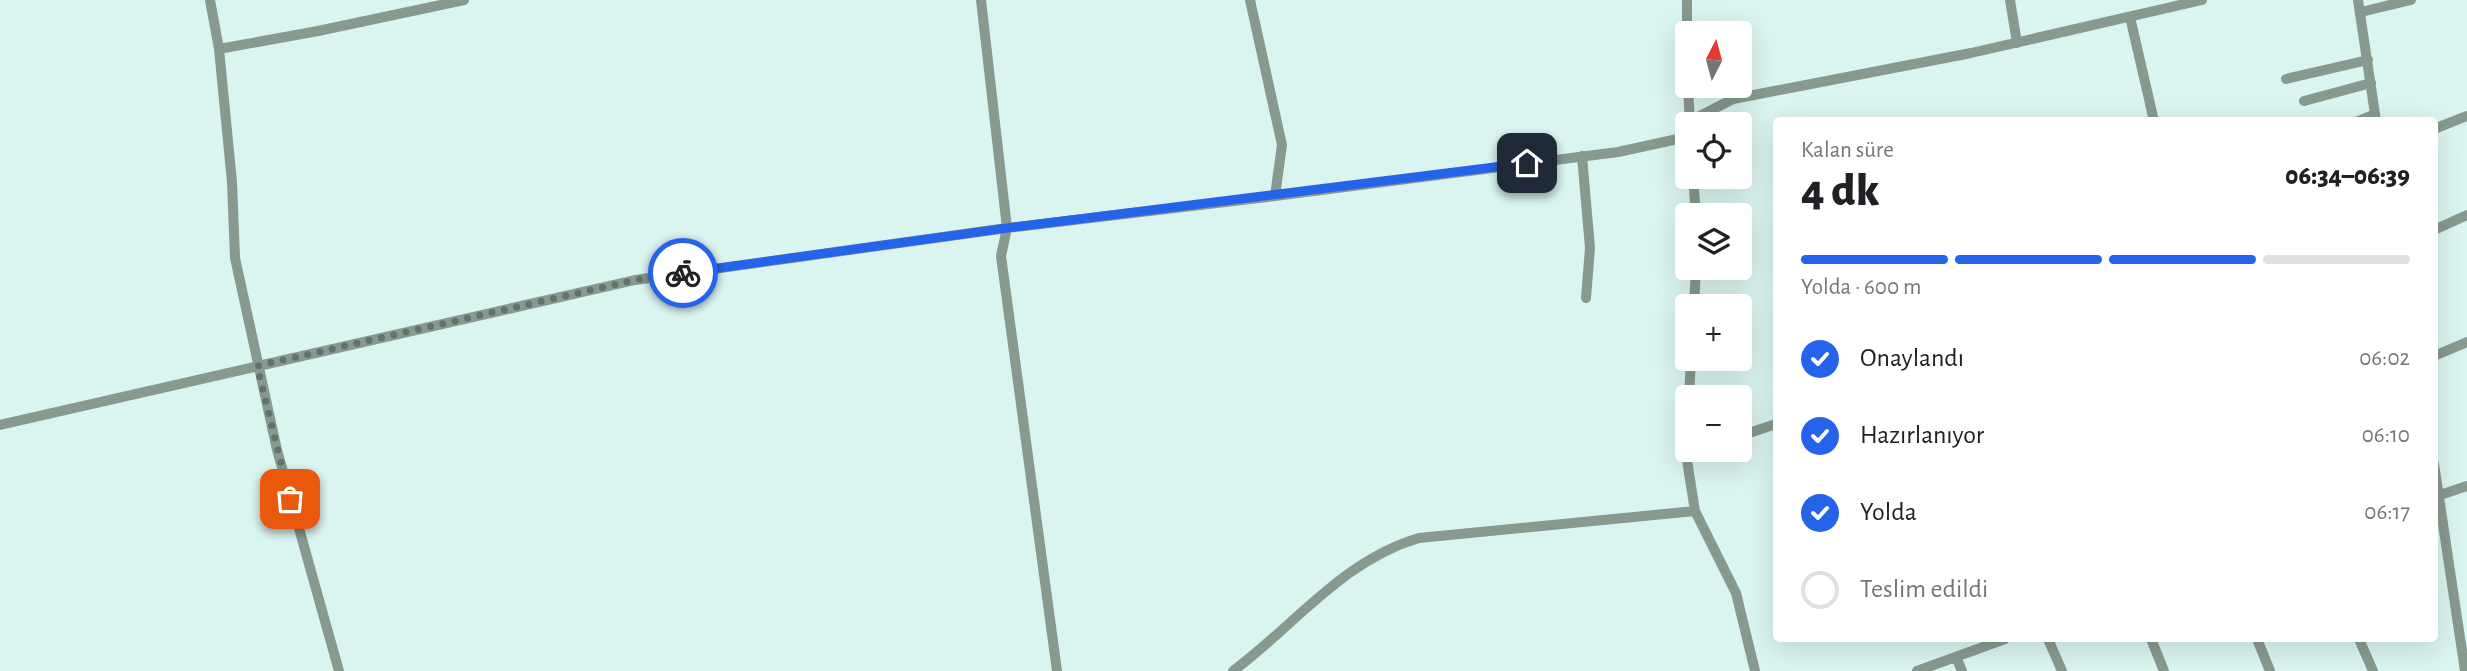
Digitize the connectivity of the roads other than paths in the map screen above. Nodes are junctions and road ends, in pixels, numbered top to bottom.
1 (210, 0) edge
2 (464, 0) edge
3 (981, 0) edge
4 (1250, 0) edge
5 (1687, 0) edge
6 (2010, 0) edge
7 (2202, 0) edge
8 (2358, 0) edge
9 (2411, 0) edge
10 (2361, 12) junction
11 (2130, 17) junction
12 (1687, 21) edge
13 (2017, 43) junction
14 (219, 49) junction
15 (2368, 60) junction
16 (2286, 79) dead end
17 (2371, 83) junction
18 (2304, 101) dead end
19 (1709, 112) edge
20 (2153, 117) edge
21 (2376, 117) edge
22 (2467, 117) edge
23 (2438, 128) edge
24 (1675, 140) edge
25 (1582, 156) junction
26 (1275, 196) junction
27 (2467, 215) edge
28 (1007, 228) junction
29 (2438, 228) edge
30 (1586, 298) dead end
31 (2467, 342) edge
32 (2438, 354) edge
33 (257, 366) junction
34 (0, 425) edge
35 (1773, 425) edge
36 (1752, 432) edge
37 (1687, 462) edge
38 (2467, 486) edge
39 (2438, 489) edge
40 (2438, 496) edge
41 (1695, 510) junction
42 (1997, 642) edge
43 (2049, 642) edge
44 (2152, 642) edge
45 (2258, 642) edge
46 (2360, 642) edge
47 (1956, 657) junction
48 (1239, 669) edge
49 (339, 671) edge
50 (1057, 671) edge
51 (1755, 671) edge
52 (1917, 671) edge
53 (1962, 671) edge
54 (2062, 671) edge
55 (2164, 671) edge
56 (2270, 671) edge
57 (2373, 671) edge
58 (2465, 671) edge

1 - 14 street
2 - 14 street
3 - 28 street
4 - 26 street
5 - 12 street
6 - 13 street
7 - 11 street
8 - 10 street
9 - 10 street
10 - 15 street
11 - 13 street
11 - 20 street
13 - 19 street
14 - 33 street
15 - 16 street
15 - 17 street
17 - 18 street
17 - 21 street
22 - 23 street
24 - 25 street
25 - 26 street
25 - 30 street
26 - 28 street
27 - 29 street
28 - 33 street
28 - 50 street
31 - 32 street
33 - 34 street
33 - 49 street
35 - 36 street
37 - 41 street
38 - 39 street
40 - 58 street
41 - 48 street
41 - 51 street
42 - 47 street
43 - 54 street
44 - 55 street
45 - 56 street
46 - 57 street
47 - 52 street
47 - 53 street

